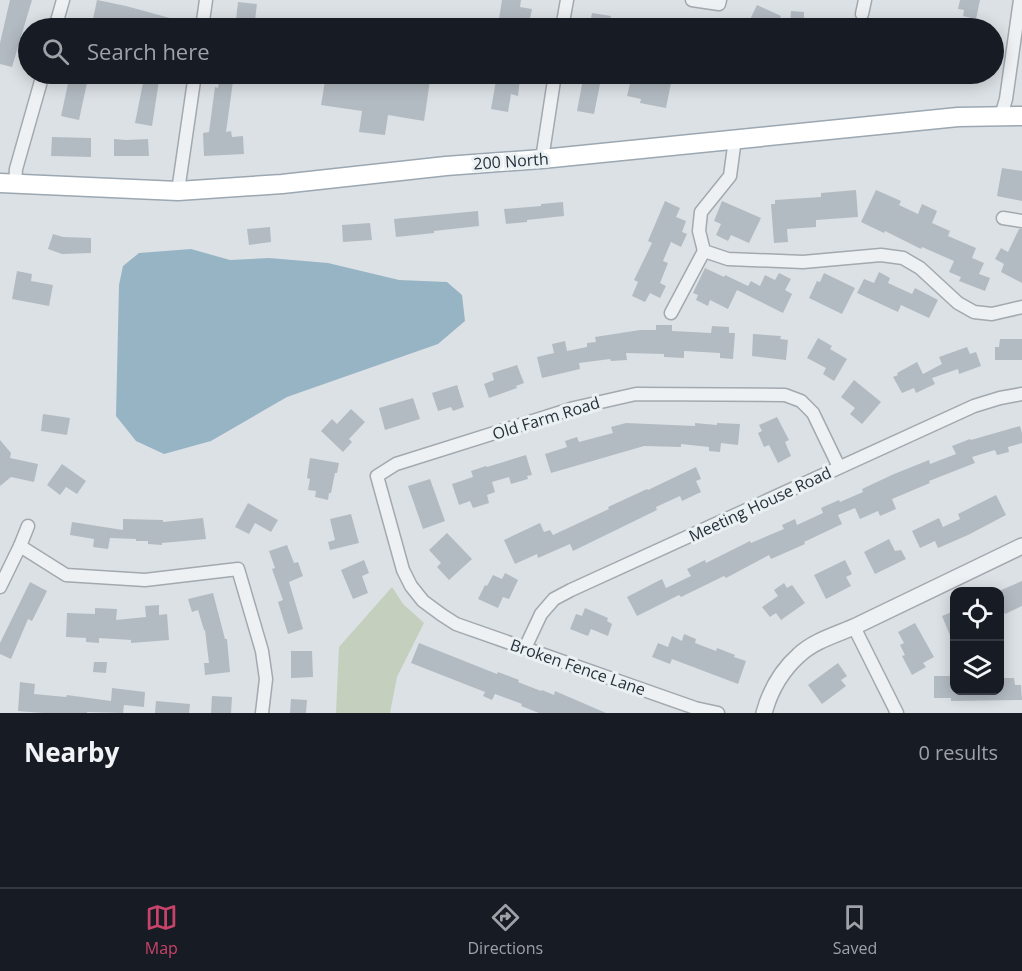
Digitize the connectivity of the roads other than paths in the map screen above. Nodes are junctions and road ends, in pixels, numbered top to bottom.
1 (63, 0) edge
2 (206, 0) edge
3 (567, 0) edge
4 (692, 0) edge
5 (865, 0) edge
6 (720, 2) edge
7 (1021, 2) edge
8 (862, 14) dead end
9 (58, 18) edge
10 (203, 18) edge
11 (564, 18) edge
12 (40, 84) edge
13 (194, 84) edge
14 (553, 84) edge
15 (1001, 116) junction
16 (1022, 116) edge
17 (735, 139) junction
18 (542, 159) junction
19 (7, 184) edge
20 (178, 191) junction
21 (1003, 218) dead end
22 (1022, 221) edge
23 (704, 251) junction
24 (1022, 307) edge
25 (671, 313) dead end
26 (1022, 394) edge
27 (839, 467) junction
28 (28, 526) dead end
29 (20, 546) junction
30 (1022, 546) edge
31 (0, 586) edge
32 (442, 615) joint
33 (854, 627) junction
34 (525, 648) junction
35 (262, 713) edge
36 (718, 713) edge
37 (764, 713) edge
38 (897, 713) edge

1 - 9 street
2 - 10 street
3 - 11 street
4 - 6 street
5 - 8 street
7 - 15 street
12 - 19 street
13 - 20 street
14 - 18 street
15 - 16 main road, 200 North
15 - 17 main road, 200 North
17 - 18 main road, 200 North
17 - 23 street
18 - 20 main road, 200 North
19 - 20 main road, 200 North
21 - 22 street
23 - 24 street
23 - 25 street
26 - 27 street, Meeting House Road
27 - 32 street, Old Farm Road
27 - 34 street, Meeting House Road
28 - 29 street
29 - 31 street
29 - 35 street
30 - 33 street
32 - 34 street, Broken Fence Lane
33 - 37 street
33 - 38 street
34 - 36 street, Broken Fence Lane

